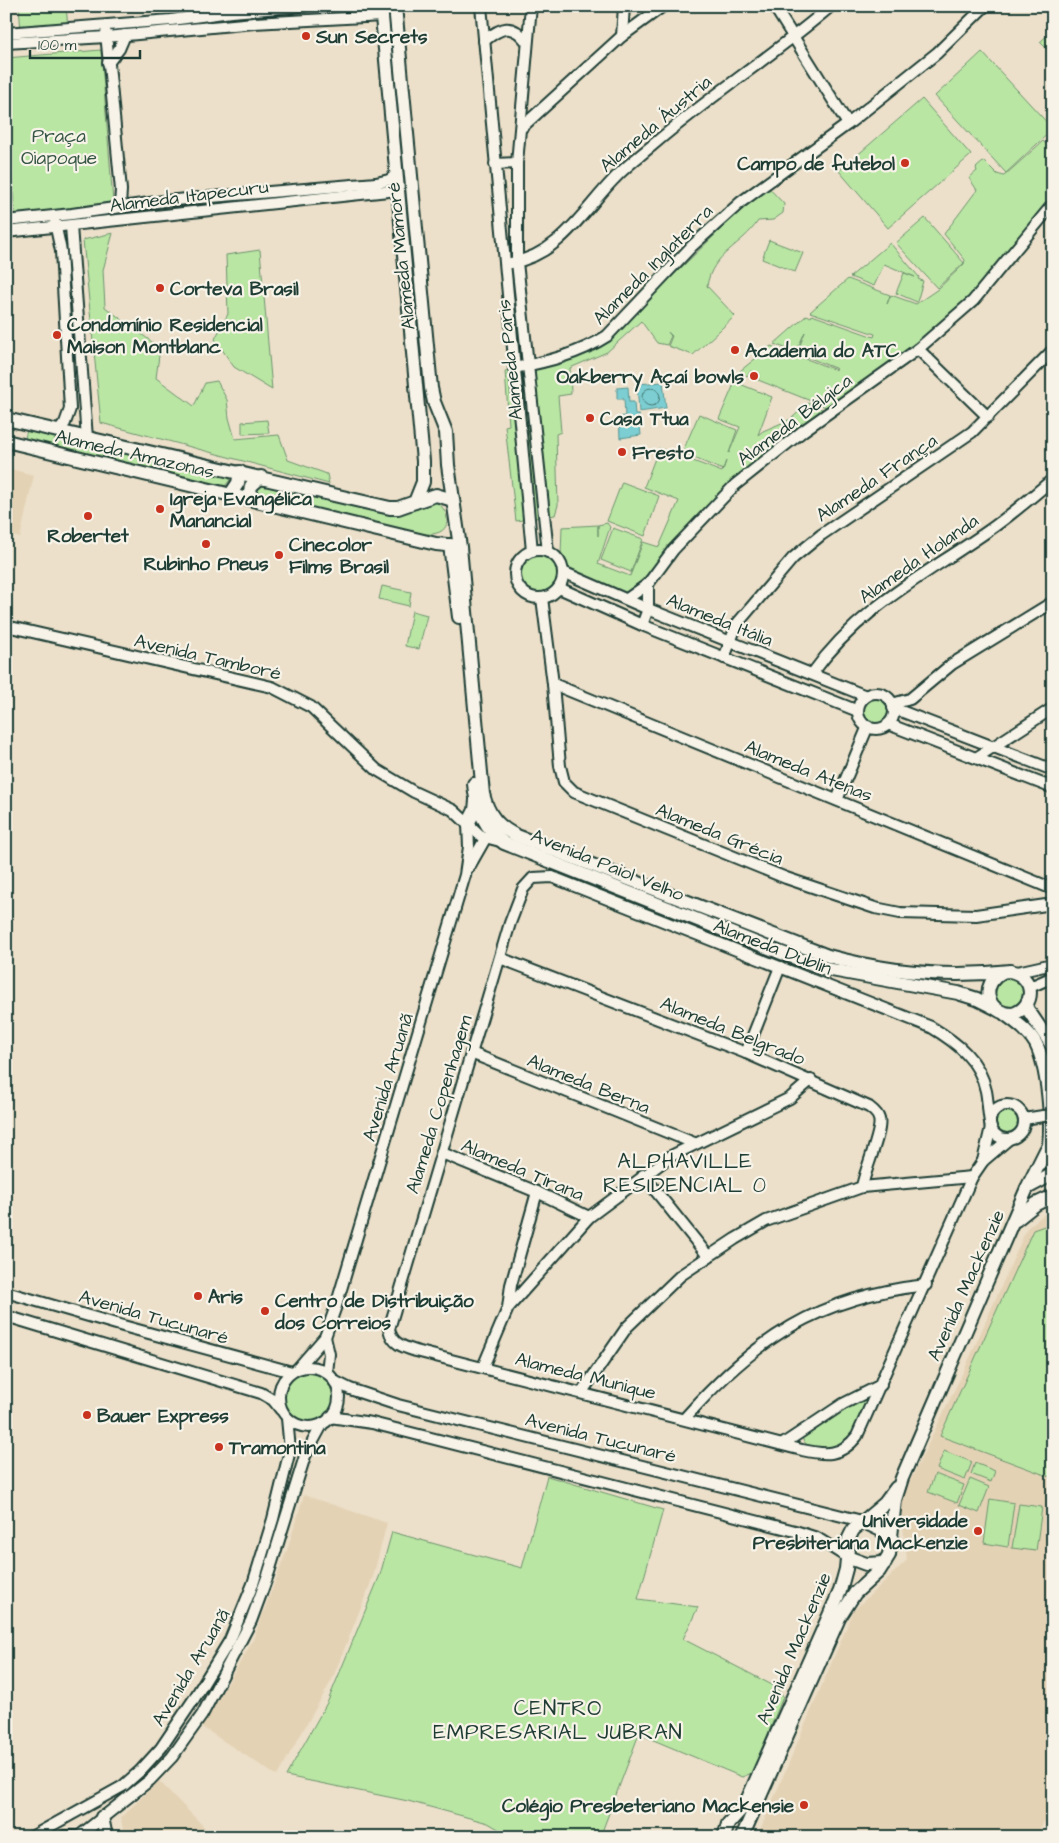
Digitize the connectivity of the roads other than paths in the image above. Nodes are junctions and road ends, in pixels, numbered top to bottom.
1 (304, 6) edge
2 (368, 6) edge
3 (395, 6) edge
4 (481, 6) edge
5 (531, 6) edge
6 (624, 6) edge
7 (663, 6) edge
8 (774, 6) edge
9 (831, 6) edge
10 (986, 6) edge
11 (269, 9) junction
12 (254, 10) junction
13 (381, 11) edge
14 (365, 18) junction
15 (171, 20) junction
16 (269, 22) junction
17 (254, 23) junction
18 (105, 26) junction
19 (172, 32) junction
20 (6, 33) edge
21 (125, 36) junction
22 (622, 36) junction
23 (106, 37) junction
24 (794, 38) junction
25 (484, 41) junction
26 (527, 42) junction
27 (6, 43) edge
28 (108, 64) junction
29 (404, 111) junction
30 (390, 113) junction
31 (848, 124) junction
32 (521, 128) junction
33 (517, 163) junction
34 (495, 164) junction
35 (396, 175) junction
36 (376, 187) junction
37 (398, 190) junction
38 (160, 201) junction
39 (1053, 204) edge
40 (120, 206) junction
41 (54, 216) junction
42 (159, 216) junction
43 (6, 217) edge
44 (6, 221) edge
45 (71, 226) junction
46 (56, 228) junction
47 (7, 232) edge
48 (517, 262) junction
49 (505, 264) junction
50 (427, 342) junction
51 (412, 344) junction
52 (918, 349) junction
53 (1053, 350) edge
54 (527, 366) junction
55 (514, 368) junction
56 (70, 409) junction
57 (85, 412) junction
58 (988, 417) junction
59 (6, 419) edge
60 (26, 424) junction
61 (6, 426) edge
62 (59, 431) junction
63 (6, 432) edge
64 (86, 438) junction
65 (6, 441) edge
66 (20, 445) junction
67 (240, 472) junction
68 (262, 477) junction
69 (1053, 479) edge
70 (230, 495) junction
71 (249, 500) junction
72 (453, 500) junction
73 (415, 502) junction
74 (456, 523) junction
75 (424, 540) junction
76 (455, 546) junction
77 (532, 551) junction
78 (548, 552) junction
79 (563, 572) junction
80 (648, 584) junction
81 (559, 588) junction
82 (542, 598) junction
83 (627, 600) junction
84 (1053, 602) edge
85 (648, 609) junction
86 (642, 625) junction
87 (6, 626) edge
88 (729, 640) junction
89 (724, 658) junction
90 (812, 674) junction
91 (553, 684) junction
92 (866, 696) junction
93 (893, 706) junction
94 (1053, 708) edge
95 (858, 711) junction
96 (888, 724) junction
97 (868, 726) junction
98 (992, 746) junction
99 (976, 758) junction
100 (1053, 770) edge
101 (1053, 788) edge
102 (476, 800) junction
103 (837, 800) junction
104 (468, 824) junction
105 (485, 839) junction
106 (504, 843) junction
107 (466, 874) junction
108 (523, 889) joint
109 (1053, 889) edge
110 (1053, 904) edge
111 (500, 958) junction
112 (1053, 964) edge
113 (780, 967) junction
114 (1003, 972) junction
115 (1017, 972) junction
116 (1053, 976) edge
117 (1030, 987) junction
118 (993, 1007) junction
119 (1026, 1007) junction
120 (1005, 1014) junction
121 (1053, 1047) edge
122 (746, 1053) junction
123 (471, 1054) junction
124 (811, 1080) junction
125 (986, 1092) junction
126 (1009, 1104) junction
127 (1048, 1115) edge
128 (1024, 1119) junction
129 (990, 1124) junction
130 (1009, 1139) junction
131 (694, 1143) junction
132 (1049, 1147) edge
133 (442, 1153) junction
134 (983, 1161) junction
135 (1053, 1173) edge
136 (643, 1174) junction
137 (972, 1177) junction
138 (862, 1187) junction
139 (1027, 1188) junction
140 (537, 1192) junction
141 (1053, 1196) edge
142 (590, 1217) junction
143 (1014, 1222) junction
144 (708, 1256) junction
145 (926, 1285) junction
146 (6, 1292) edge
147 (508, 1308) junction
148 (6, 1316) edge
149 (389, 1329) joint
150 (325, 1338) junction
151 (483, 1367) junction
152 (295, 1370) junction
153 (331, 1377) junction
154 (881, 1385) junction
155 (582, 1392) junction
156 (284, 1414) junction
157 (685, 1418) junction
158 (327, 1420) junction
159 (783, 1444) junction
160 (290, 1450) junction
161 (305, 1456) junction
162 (901, 1480) junction
163 (862, 1521) junction
164 (892, 1544) junction
165 (847, 1557) junction
166 (885, 1563) junction
167 (102, 1817) junction
168 (726, 1832) edge
169 (744, 1833) edge
170 (80, 1836) edge
171 (31, 1837) edge
172 (65, 1837) edge
173 (106, 1837) edge

1 - 11 street
2 - 14 street
3 - 29 main road, Alameda Mamoré
4 - 25 street, Alameda Paris
5 - 26 street, Alameda Paris
6 - 22 street
7 - 22 street
8 - 24 street
9 - 24 street, Alameda Áustria
10 - 31 street, Alameda Inglaterra
11 - 12 street
11 - 16 street
12 - 15 street
12 - 17 street
13 - 14 street
13 - 30 main road, Alameda Mamoré
14 - 16 street
15 - 18 street
15 - 19 street
16 - 17 street
17 - 19 street
18 - 20 street
18 - 23 street
19 - 21 street
21 - 23 street
21 - 28 street
22 - 32 street
23 - 27 street
23 - 28 street
24 - 31 street
24 - 48 street, Alameda Áustria
25 - 26 street
25 - 34 street, Alameda Paris
26 - 32 street, Alameda Paris
28 - 40 street
29 - 30 main road
29 - 50 main road, Alameda Mamoré
30 - 35 main road, Alameda Mamoré
31 - 54 street, Alameda Inglaterra
32 - 33 street, Alameda Paris
33 - 34 street
33 - 48 street, Alameda Paris
34 - 49 street, Alameda Paris
35 - 36 street, Alameda Itapecuru
35 - 37 main road, Alameda Mamoré
36 - 37 street, Alameda Itapecuru
36 - 38 street, Alameda Itapecuru
36 - 42 street, Alameda Itapecuru
37 - 51 main road, Alameda Mamoré
38 - 40 street, Alameda Itapecuru
38 - 42 street
39 - 52 street, Alameda Bélgica
40 - 41 street, Alameda Itapecuru
41 - 44 street, Alameda Itapecuru
41 - 46 street
42 - 45 street, Alameda Itapecuru
43 - 44 street
44 - 47 street
45 - 46 street, Alameda Itapecuru
45 - 57 street
46 - 47 street, Alameda Itapecuru
46 - 56 street
48 - 49 street, Alameda Áustria
48 - 54 street, Alameda Paris
49 - 55 street, Alameda Paris
50 - 51 main road
50 - 72 main road, Alameda Mamoré
51 - 73 main road, Alameda Mamoré
52 - 58 street
52 - 80 street, Alameda Bélgica
53 - 58 street, Alameda França
54 - 55 street, Alameda Inglaterra
54 - 78 street, Alameda Paris
55 - 77 street, Alameda Paris
56 - 57 street
56 - 62 street
57 - 64 street
58 - 88 street, Alameda França
59 - 60 main road, Alameda Amazonas
60 - 62 main road, Alameda Amazonas
60 - 66 main road
61 - 63 main road
62 - 64 main road, Alameda Amazonas
64 - 67 main road, Alameda Amazonas
65 - 66 main road, Alameda Amazonas
66 - 70 main road, Alameda Amazonas
67 - 68 main road, Alameda Amazonas
67 - 70 main road
68 - 71 main road
68 - 73 main road, Alameda Amazonas
69 - 90 street, Alameda Holanda
70 - 71 main road, Alameda Amazonas
71 - 75 main road, Alameda Amazonas
72 - 73 main road, Alameda Amazonas
72 - 74 main road, Alameda Mamoré
74 - 75 main road
74 - 76 main road, Alameda Mamoré
75 - 76 main road, Alameda Amazonas
76 - 102 main road, Avenida Paiol Velho
76 - 114 main road, Avenida Paiol Velho
77 - 78 street
77 - 82 street
78 - 79 street
79 - 81 street
79 - 83 street, Alameda Itália
80 - 83 street, Alameda Bélgica
80 - 85 street
81 - 82 street
81 - 86 street, Alameda Itália
82 - 91 street, Alameda Grécia
83 - 85 street, Alameda Itália
84 - 93 street
85 - 86 street
85 - 88 street, Alameda Itália
86 - 89 street, Alameda Itália
87 - 104 street, Avenida Tamboré
88 - 89 street, Alameda França
88 - 90 street, Alameda Itália
89 - 95 street, Alameda Itália
90 - 92 street, Alameda Itália
91 - 103 street, Alameda Atenas
91 - 110 street, Alameda Grécia
92 - 93 street
92 - 95 street
93 - 96 street
93 - 98 street
94 - 98 street
95 - 97 street
96 - 97 street
96 - 99 street
97 - 103 street
98 - 99 street
98 - 100 street
99 - 101 street
102 - 104 main road
102 - 106 main road, Avenida Paiol Velho
103 - 109 street, Alameda Atenas
104 - 105 street, Avenida Tamboré
104 - 107 street, Avenida Aruanã
105 - 106 street, Avenida Tamboré
105 - 107 street
106 - 118 main road, Avenida Paiol Velho
107 - 150 street, Avenida Aruanã
108 - 111 street, Alameda Copenhagem
108 - 113 street, Alameda Dublin
111 - 122 street, Alameda Belgrado
111 - 123 street, Alameda Copenhagem
112 - 115 street
113 - 122 street
113 - 125 street, Alameda Dublin
114 - 115 main road, Avenida Paiol Velho
114 - 118 main road
115 - 117 main road
116 - 117 street
117 - 119 main road
118 - 120 main road, Avenida Paiol Velho
119 - 120 main road
119 - 121 main road
120 - 132 main road, Avenida Paiol Velho
122 - 124 street, Alameda Belgrado
123 - 131 street, Alameda Berna
123 - 133 street, Alameda Copenhagem
124 - 131 street
124 - 138 street, Alameda Belgrado
125 - 126 street
125 - 129 street, Alameda Dublin
126 - 128 street
126 - 129 street
127 - 128 street
128 - 130 street
129 - 130 street
129 - 134 street, Alameda Munique
130 - 134 street, Alameda Munique
131 - 136 street
132 - 135 main road, Avenida Paiol Velho
132 - 139 main road, Avenida Mackenzie
133 - 140 street, Alameda Tirana
133 - 149 street, Alameda Copenhagem
134 - 137 street, Alameda Munique
135 - 139 main road
136 - 142 street
136 - 144 street
137 - 138 street
137 - 145 street, Alameda Munique
138 - 144 street
139 - 143 main road, Avenida Mackenzie
140 - 142 street, Alameda Tirana
140 - 147 street
141 - 143 main road
142 - 147 street
143 - 162 main road, Avenida Mackenzie
144 - 155 street
145 - 154 street, Alameda Munique
145 - 157 street
146 - 152 street, Avenida Tucunaré
147 - 151 street
148 - 156 street
149 - 151 street, Alameda Munique
150 - 152 street, Avenida Aruanã
150 - 153 street, Avenida Aruanã
151 - 155 street, Alameda Munique
152 - 153 street
152 - 156 street
153 - 158 street
153 - 163 street, Avenida Tucunaré
154 - 159 street
154 - 159 street, Alameda Munique
155 - 157 street, Alameda Munique
156 - 158 street
156 - 160 street, Avenida Aruanã
157 - 159 street, Alameda Munique
158 - 161 street, Avenida Aruanã
158 - 165 street
160 - 161 street
160 - 171 street, Avenida Aruanã
161 - 167 street, Avenida Aruanã
162 - 163 main road, Avenida Mackenzie
162 - 164 main road, Avenida Mackenzie
163 - 164 main road
163 - 165 main road, Avenida Mackenzie
164 - 166 main road, Avenida Mackenzie
165 - 166 main road
165 - 168 main road, Avenida Mackenzie
166 - 169 main road, Avenida Mackenzie
167 - 170 street, Avenida Aruanã
167 - 173 main road
168 - 169 main road
170 - 172 main road

